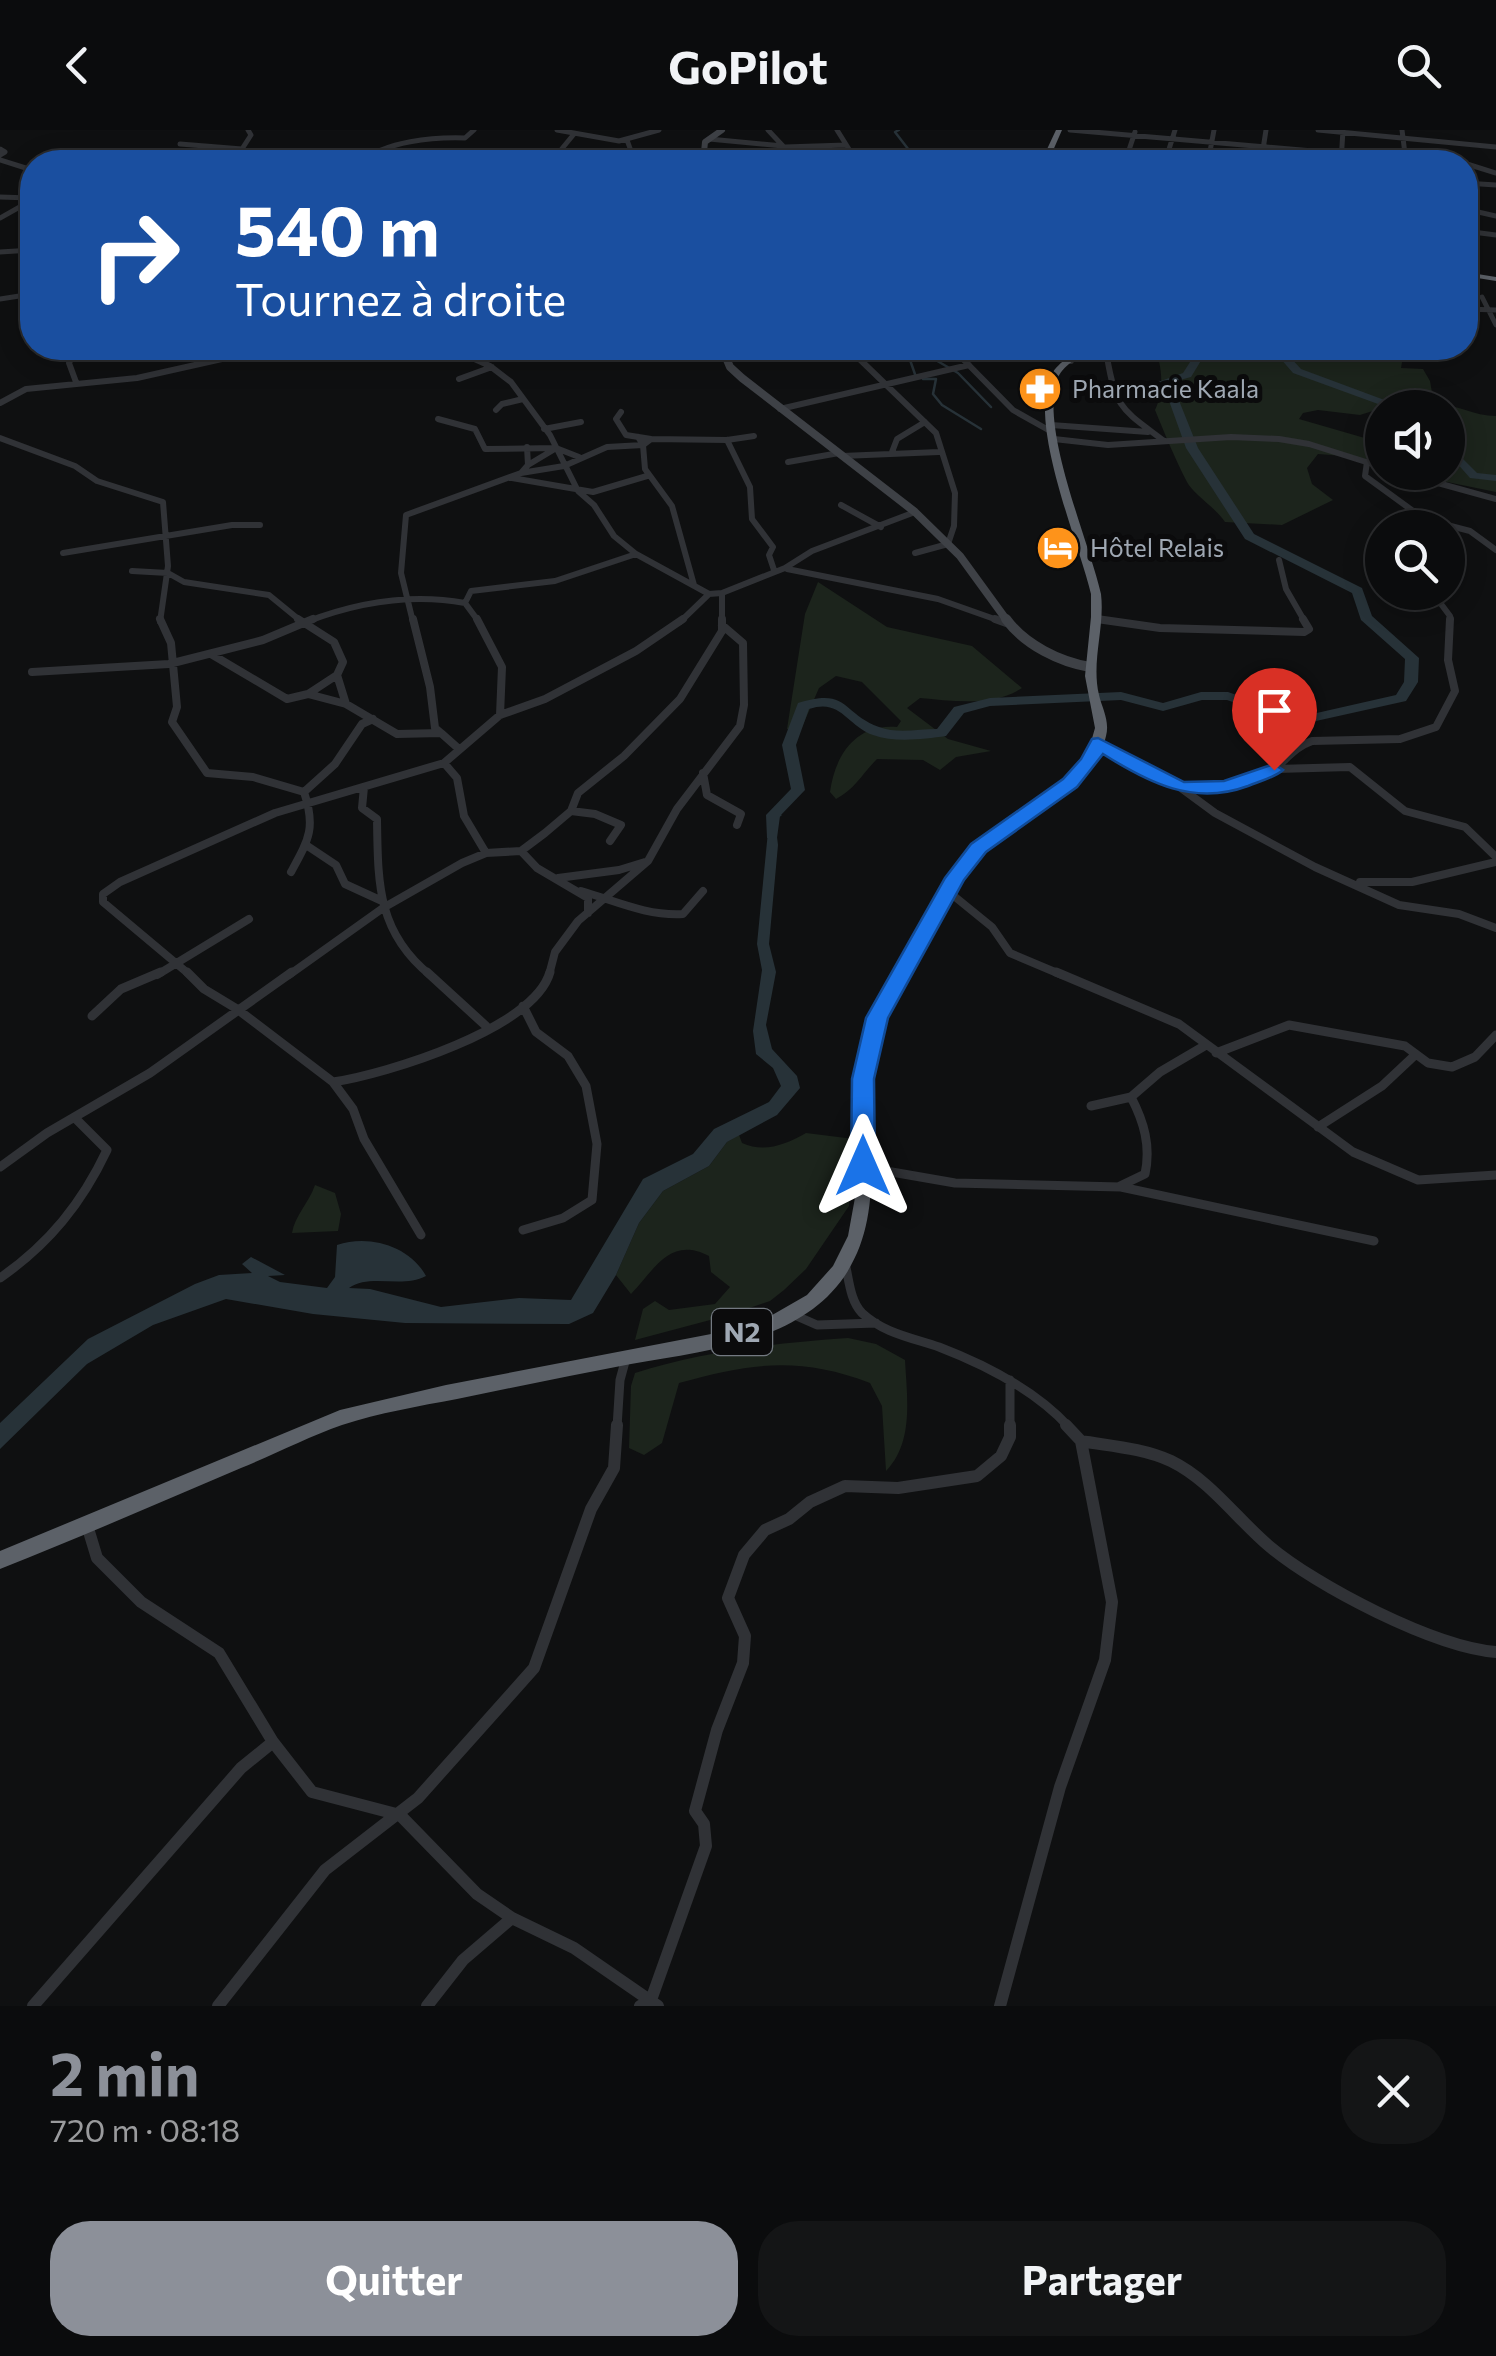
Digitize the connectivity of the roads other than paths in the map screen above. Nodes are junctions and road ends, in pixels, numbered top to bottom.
1 (248, 130) edge
2 (474, 130) edge
3 (556, 130) edge
4 (580, 130) edge
5 (659, 130) edge
6 (722, 130) edge
7 (768, 130) edge
8 (838, 130) edge
9 (1070, 130) edge
10 (1175, 130) edge
11 (1214, 130) edge
12 (1266, 130) edge
13 (1318, 130) edge
14 (1402, 130) edge
15 (1343, 131) edge
16 (1135, 133) edge
17 (573, 134) junction
18 (1406, 138) junction
19 (709, 139) junction
20 (1173, 139) junction
21 (627, 140) junction
22 (1212, 142) junction
23 (180, 144) dead end
24 (846, 144) junction
25 (784, 146) junction
26 (1263, 147) junction
27 (1496, 147) edge
28 (386, 150) edge
29 (560, 150) edge
30 (631, 150) edge
31 (702, 150) edge
32 (788, 150) edge
33 (852, 150) edge
34 (1170, 150) edge
35 (1210, 150) edge
36 (1263, 150) edge
37 (1296, 150) edge
38 (1406, 150) edge
39 (1482, 298) dead end
40 (1478, 309) edge
41 (1486, 309) junction
42 (1496, 310) edge
43 (1496, 324) edge
44 (70, 360) edge
45 (210, 360) edge
46 (475, 360) edge
47 (727, 360) edge
48 (861, 360) edge
49 (964, 360) edge
50 (1067, 360) edge
51 (1108, 360) edge
52 (1071, 361) joint
53 (969, 365) junction
54 (492, 368) junction
55 (459, 378) dead end
56 (76, 380) junction
57 (85, 382) joint
58 (888, 384) junction
59 (523, 399) junction
60 (0, 404) edge
61 (780, 409) junction
62 (496, 410) dead end
63 (621, 412) dead end
64 (438, 420) dead end
65 (537, 420) junction
66 (581, 422) dead end
67 (924, 422) junction
68 (526, 424) dead end
69 (544, 429) junction
70 (1052, 432) junction
71 (1148, 432) junction
72 (626, 435) junction
73 (754, 436) dead end
74 (638, 437) junction
75 (0, 438) edge
76 (651, 439) junction
77 (727, 440) junction
78 (1164, 441) junction
79 (642, 445) junction
80 (619, 446) junction
81 (527, 447) junction
82 (556, 448) junction
83 (892, 452) junction
84 (939, 452) junction
85 (840, 455) junction
86 (582, 458) junction
87 (1365, 461) edge
88 (788, 462) dead end
89 (528, 465) junction
90 (564, 466) junction
91 (521, 472) junction
92 (647, 476) junction
93 (504, 478) junction
94 (1384, 490) edge
95 (1463, 490) edge
96 (578, 491) junction
97 (1496, 499) edge
98 (841, 505) dead end
99 (1410, 510) edge
100 (915, 512) junction
101 (260, 525) dead end
102 (881, 527) junction
103 (1465, 530) edge
104 (165, 536) junction
105 (948, 544) junction
106 (1496, 550) edge
107 (63, 553) dead end
108 (915, 553) dead end
109 (636, 554) junction
110 (1279, 560) dead end
111 (784, 568) junction
112 (774, 570) junction
113 (132, 571) dead end
114 (168, 573) junction
115 (932, 583) dead end
116 (695, 588) junction
117 (722, 593) junction
118 (709, 594) junction
119 (938, 599) junction
120 (406, 601) junction
121 (465, 603) junction
122 (1446, 610) edge
123 (290, 615) junction
124 (1095, 620) junction
125 (305, 621) junction
126 (722, 624) junction
127 (1009, 624) junction
128 (288, 626) junction
129 (211, 654) junction
130 (171, 663) junction
131 (1090, 667) junction
132 (32, 672) dead end
133 (337, 676) junction
134 (308, 694) junction
135 (346, 704) junction
136 (500, 715) junction
137 (372, 719) junction
138 (441, 734) junction
139 (1098, 743) junction
140 (458, 749) junction
141 (444, 763) junction
142 (1274, 770) junction
143 (703, 773) junction
144 (364, 786) junction
145 (1182, 788) junction
146 (304, 797) junction
147 (571, 812) junction
148 (737, 825) dead end
149 (610, 841) dead end
150 (306, 845) junction
151 (521, 851) junction
152 (486, 853) junction
153 (1496, 860) edge
154 (648, 861) junction
155 (291, 872) dead end
156 (558, 878) junction
157 (1352, 881) junction
158 (581, 891) junction
159 (703, 891) dead end
160 (949, 892) junction
161 (608, 898) junction
162 (382, 904) junction
163 (588, 913) junction
164 (249, 919) dead end
165 (1496, 928) edge
166 (178, 963) junction
167 (522, 1006) junction
168 (236, 1009) junction
169 (92, 1016) dead end
170 (486, 1026) junction
171 (1496, 1036) edge
172 (1206, 1045) junction
173 (1216, 1053) junction
174 (1414, 1056) junction
175 (332, 1082) junction
176 (1131, 1097) junction
177 (1090, 1106) dead end
178 (74, 1118) junction
179 (1318, 1127) junction
180 (0, 1166) edge
181 (863, 1166) junction
182 (1496, 1174) edge
183 (1118, 1187) junction
184 (523, 1230) dead end
185 (421, 1234) dead end
186 (1374, 1241) dead end
187 (845, 1263) junction
188 (0, 1278) edge
189 (792, 1314) junction
190 (876, 1322) junction
191 (626, 1358) junction
192 (1010, 1380) junction
193 (1081, 1441) junction
194 (87, 1525) junction
195 (0, 1560) edge
196 (1494, 1656) edge
197 (273, 1742) junction
198 (400, 1815) junction
199 (512, 1918) junction
200 (650, 2004) edge
201 (33, 2006) edge
202 (218, 2006) edge
203 (426, 2006) edge
204 (1000, 2006) edge

1 - 23 street
2 - 28 street
3 - 17 street
4 - 17 street
5 - 21 street
6 - 19 street
7 - 25 street
8 - 24 street
9 - 16 street
10 - 20 street
11 - 22 street
12 - 26 street
13 - 15 street
14 - 18 street
15 - 18 street
16 - 20 street
17 - 21 street
17 - 29 street
18 - 27 street
18 - 38 street
19 - 25 street
19 - 31 street
20 - 22 street
20 - 34 street
21 - 30 street
22 - 26 street
22 - 35 street
24 - 25 street
24 - 33 street
25 - 32 street
26 - 36 street
26 - 37 street
39 - 41 street
40 - 41 street
41 - 42 street
41 - 43 street
44 - 56 street
45 - 57 street
46 - 54 street
47 - 61 street
48 - 58 street
49 - 53 street
50 - 52 street
51 - 71 street
52 - 70 highway
53 - 58 street
53 - 70 street
54 - 55 street
54 - 59 street
56 - 57 street
56 - 60 street
58 - 61 street
58 - 67 street
59 - 62 street
59 - 65 street
61 - 85 street
63 - 72 street
64 - 81 street
65 - 68 street
65 - 69 street
66 - 69 street
67 - 83 street
67 - 84 street
69 - 82 street
70 - 71 street
70 - 78 street
70 - 124 highway
71 - 78 street
72 - 74 street
72 - 80 street
73 - 77 street
74 - 76 street
74 - 79 street
75 - 104 street
76 - 77 street
76 - 79 street
77 - 112 street
78 - 87 street
79 - 80 street
79 - 92 street
80 - 86 street
81 - 82 street
81 - 89 street
82 - 86 street
82 - 89 street
82 - 90 street
83 - 84 street
83 - 85 street
84 - 105 street
85 - 88 street
85 - 100 street
86 - 90 street
89 - 91 street
90 - 91 street
90 - 96 street
91 - 93 street
92 - 96 street
92 - 116 street
93 - 96 street
93 - 120 street
94 - 99 street
95 - 97 street
96 - 109 street
98 - 102 street
100 - 102 street
100 - 105 street
101 - 104 street
102 - 111 street
103 - 106 street
104 - 107 street
104 - 114 street
105 - 108 street
105 - 127 street
109 - 116 street
109 - 121 street
110 - 124 street
111 - 112 street
111 - 119 street
112 - 117 street
113 - 114 street
114 - 123 street
114 - 130 street
115 - 119 street
116 - 118 street
117 - 118 street
117 - 126 street
118 - 136 street
119 - 127 street
120 - 121 street
120 - 125 street
120 - 138 street
121 - 136 street
122 - 142 street
123 - 125 street
123 - 128 street
124 - 131 highway
125 - 128 street
125 - 133 street
126 - 143 street
126 - 147 street
127 - 131 street
128 - 129 street
129 - 130 street
129 - 134 street
130 - 132 street
130 - 146 street
131 - 139 highway
133 - 134 street
133 - 135 street
134 - 135 street
135 - 137 street
136 - 140 street
137 - 138 street
137 - 146 street
138 - 140 street
139 - 145 street
139 - 160 highway, N2
140 - 141 street
141 - 144 street
141 - 152 street
142 - 145 street
142 - 153 street
143 - 148 street
143 - 154 street
144 - 146 street
144 - 162 street
145 - 157 street
146 - 150 street
146 - 166 street
147 - 149 street
147 - 151 street
150 - 155 street
150 - 162 street
151 - 152 street
151 - 156 street
152 - 162 street
153 - 157 street
154 - 156 street
154 - 161 street
156 - 158 street
157 - 165 street
158 - 161 street
158 - 163 street
159 - 161 street
160 - 172 street
160 - 181 highway, N2
161 - 163 street
162 - 168 street
162 - 170 street
163 - 167 street
164 - 166 street
166 - 168 street
166 - 169 street
167 - 170 street
167 - 184 street
168 - 175 street
168 - 178 street
170 - 175 street
171 - 174 street
172 - 173 street
172 - 176 street
173 - 174 street
173 - 179 street
174 - 179 street
175 - 185 street
176 - 177 street
176 - 183 street
178 - 180 street
178 - 188 street
179 - 182 street
181 - 183 street
181 - 187 highway, N2
183 - 186 street
187 - 189 highway, N2
187 - 190 street
189 - 190 street
189 - 191 highway, N2
190 - 192 street
191 - 194 highway, N2
191 - 198 street
192 - 193 street
192 - 200 street
193 - 196 street
193 - 204 street
194 - 195 highway, N2
194 - 197 street
197 - 198 street
197 - 201 street
198 - 199 street
198 - 202 street
199 - 200 street
199 - 203 street

